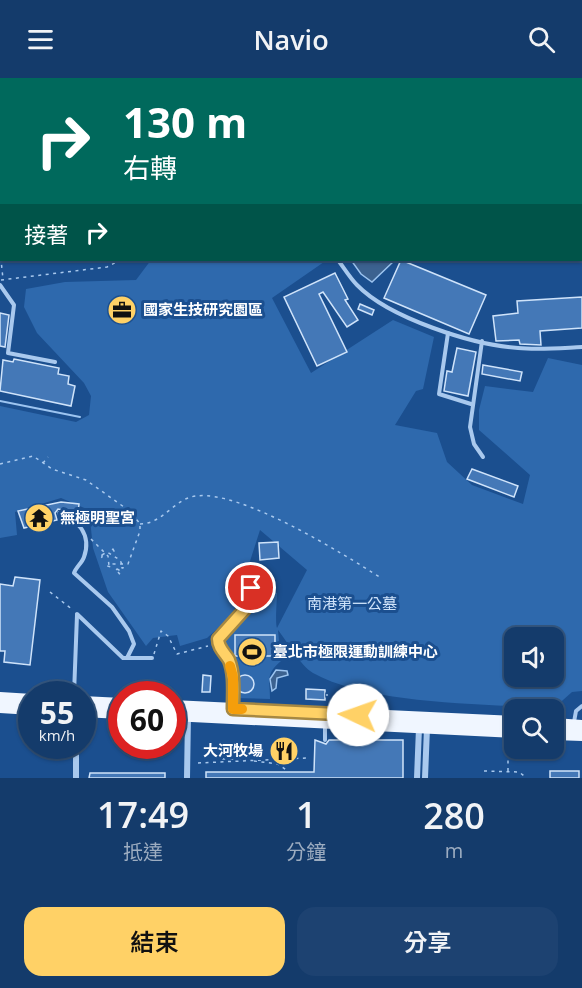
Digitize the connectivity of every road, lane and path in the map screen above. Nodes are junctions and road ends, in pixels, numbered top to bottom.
1 (0, 261) edge
2 (118, 261) edge
3 (339, 261) edge
4 (1, 279) edge
5 (0, 285) edge
6 (448, 333) junction
7 (482, 341) junction
8 (582, 347) edge
9 (0, 352) edge
10 (8, 353) junction
11 (55, 362) dead end
12 (471, 404) junction
13 (48, 457) dead end
14 (483, 457) dead end
15 (0, 464) edge
16 (42, 464) junction
17 (59, 513) dead end
18 (140, 524) junction
19 (85, 538) junction
20 (102, 554) junction
21 (110, 567) junction
22 (105, 569) dead end
23 (119, 569) junction
24 (111, 572) dead end
25 (122, 577) dead end
26 (381, 578) dead end
27 (251, 588) dead end
28 (50, 592) dead end
29 (77, 614) junction
30 (216, 644) junction
31 (127, 658) junction
32 (152, 658) joint
33 (74, 681) edge
34 (0, 698) edge
35 (18, 699) edge
36 (582, 706) edge
37 (0, 707) edge
38 (18, 708) edge
39 (233, 709) junction
40 (188, 711) junction
41 (325, 722) junction
42 (504, 722) edge
43 (423, 723) junction
44 (578, 730) edge
45 (504, 735) edge
46 (325, 740) dead end
47 (218, 753) dead end
48 (306, 758) dead end
49 (76, 759) edge
50 (509, 759) edge
51 (250, 760) junction
52 (198, 763) dead end
53 (484, 771) dead end
54 (289, 772) dead end
55 (508, 772) junction
56 (76, 778) edge
57 (187, 778) edge
58 (417, 778) edge
59 (425, 778) edge
60 (527, 778) edge

1 - 4 path
2 - 4 path
3 - 6 lane
5 - 10 lane
6 - 7 lane
6 - 12 lane
7 - 8 lane
7 - 12 lane
9 - 10 lane
10 - 11 lane
12 - 14 lane
13 - 16 path
15 - 16 path
16 - 18 path
17 - 19 lane
18 - 23 path
18 - 26 path
19 - 20 path
19 - 31 lane
20 - 21 path
20 - 23 path
21 - 22 path
21 - 23 path
21 - 23 path
23 - 24 path
23 - 25 path
27 - 30 lane
28 - 29 path
29 - 31 lane
29 - 33 lane
30 - 32 path
30 - 39 lane
31 - 32 lane
34 - 35 main road
36 - 44 lane
37 - 38 main road
39 - 40 main road
39 - 43 main road
40 - 41 main road
40 - 57 street
41 - 43 main road
41 - 46 lane
42 - 43 main road
43 - 45 main road
43 - 58 street
43 - 59 street
47 - 51 path
48 - 51 path
49 - 56 street
50 - 55 path
51 - 52 path
51 - 54 path
53 - 55 path
55 - 60 path

